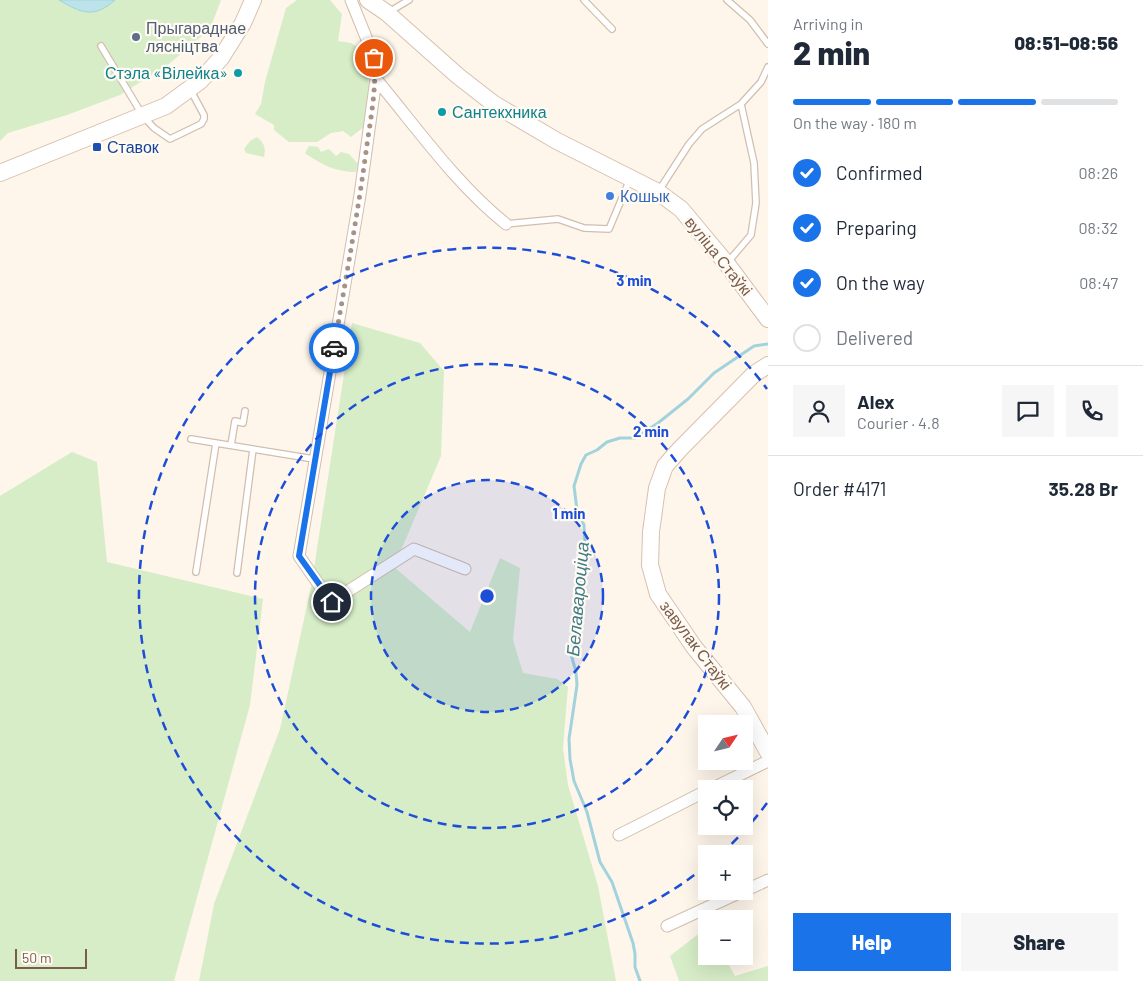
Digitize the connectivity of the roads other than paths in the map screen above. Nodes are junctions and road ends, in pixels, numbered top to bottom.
1 (253, 0) edge
2 (351, 0) edge
3 (368, 0) edge
4 (409, 0) edge
5 (584, 0) edge
6 (727, 0) edge
7 (387, 13) junction
8 (612, 29) dead end
9 (768, 44) edge
10 (101, 46) dead end
11 (768, 67) edge
12 (376, 79) junction
13 (190, 89) junction
14 (741, 104) junction
15 (143, 116) junction
16 (0, 173) edge
17 (631, 178) junction
18 (658, 192) junction
19 (506, 224) joint
20 (727, 264) junction
21 (768, 319) edge
22 (768, 366) edge
23 (245, 411) dead end
24 (191, 440) dead end
25 (216, 443) junction
26 (231, 445) junction
27 (253, 448) junction
28 (314, 459) junction
29 (465, 569) dead end
30 (196, 572) dead end
31 (237, 573) dead end
32 (768, 752) edge
33 (768, 761) edge
34 (729, 780) edge
35 (698, 795) edge
36 (619, 835) dead end
37 (768, 880) edge
38 (753, 887) edge
39 (723, 900) edge
40 (667, 926) dead end

1 - 13 street
2 - 12 street
3 - 7 street, вуліца Стаўкі
4 - 7 lane
5 - 8 lane
6 - 9 lane
7 - 17 street, вуліца Стаўкі
10 - 15 lane
11 - 14 lane
12 - 19 street
12 - 28 street
13 - 15 street
13 - 15 lane
14 - 18 lane
14 - 20 lane
15 - 16 street
17 - 18 street, вуліца Стаўкі
17 - 19 lane
18 - 20 street, вуліца Стаўкі
20 - 21 street, вуліца Стаўкі
22 - 32 street, завулак Стаўкі
23 - 26 lane
24 - 25 lane
25 - 26 lane
25 - 30 lane
26 - 27 lane
27 - 28 lane
27 - 31 lane
28 - 29 street
33 - 34 street
35 - 36 street
37 - 38 street
39 - 40 street

